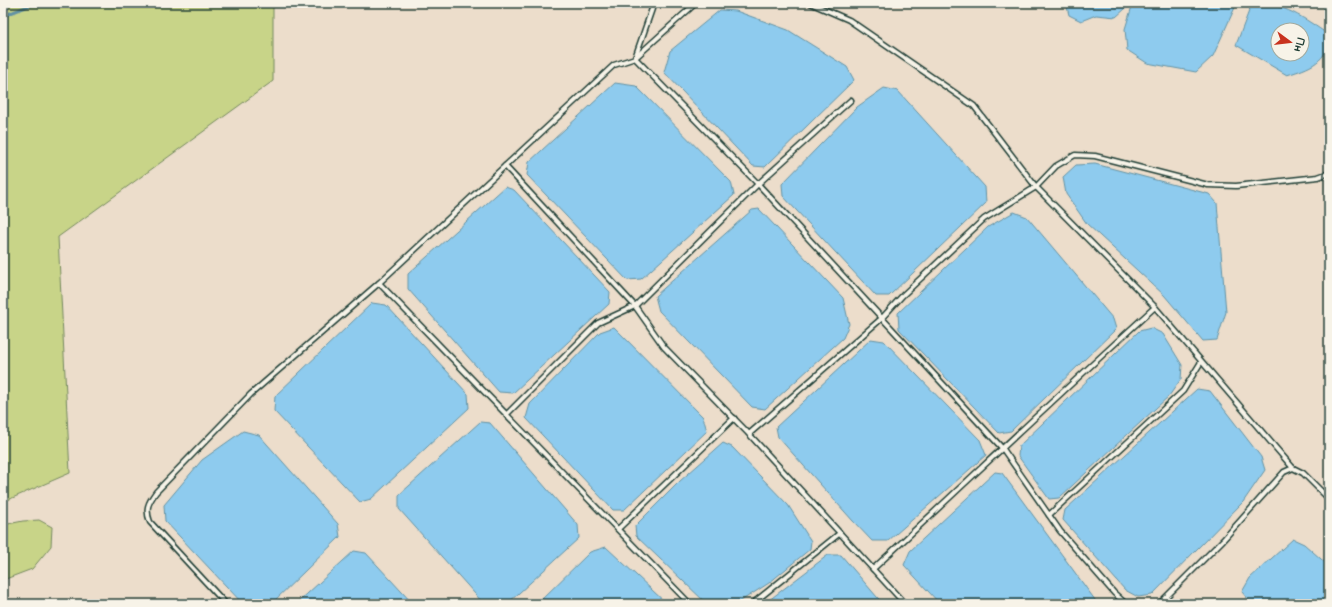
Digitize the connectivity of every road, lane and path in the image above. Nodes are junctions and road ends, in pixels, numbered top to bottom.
1 (654, 3) edge
2 (696, 3) edge
3 (810, 3) edge
4 (635, 58) junction
5 (851, 100) dead end
6 (505, 166) junction
7 (1329, 173) edge
8 (758, 184) junction
9 (1036, 187) junction
10 (379, 283) junction
11 (635, 306) junction
12 (1155, 306) junction
13 (881, 319) junction
14 (1201, 362) junction
15 (507, 414) junction
16 (734, 418) junction
17 (749, 434) junction
18 (1003, 449) junction
19 (1293, 468) junction
20 (1329, 499) edge
21 (1049, 515) junction
22 (618, 529) junction
23 (840, 533) junction
24 (873, 569) junction
25 (226, 604) edge
26 (690, 604) edge
27 (752, 604) edge
28 (905, 604) edge
29 (1126, 604) edge
30 (1159, 604) edge

1 - 4 lane
2 - 4 lane
3 - 9 lane
4 - 6 lane
4 - 8 lane
5 - 8 lane
6 - 10 lane
6 - 11 lane
7 - 9 lane
8 - 11 lane
8 - 13 lane
9 - 12 lane
9 - 13 lane
10 - 15 lane
10 - 25 lane
11 - 15 lane
11 - 16 lane
12 - 14 lane
12 - 18 lane
13 - 17 lane
13 - 18 lane
14 - 19 lane
14 - 21 lane
15 - 22 lane
16 - 17 lane
16 - 22 lane
17 - 23 lane
18 - 21 lane
18 - 24 lane
19 - 20 lane
19 - 30 lane
21 - 29 lane
22 - 26 lane
23 - 24 lane
23 - 27 lane
24 - 28 lane

